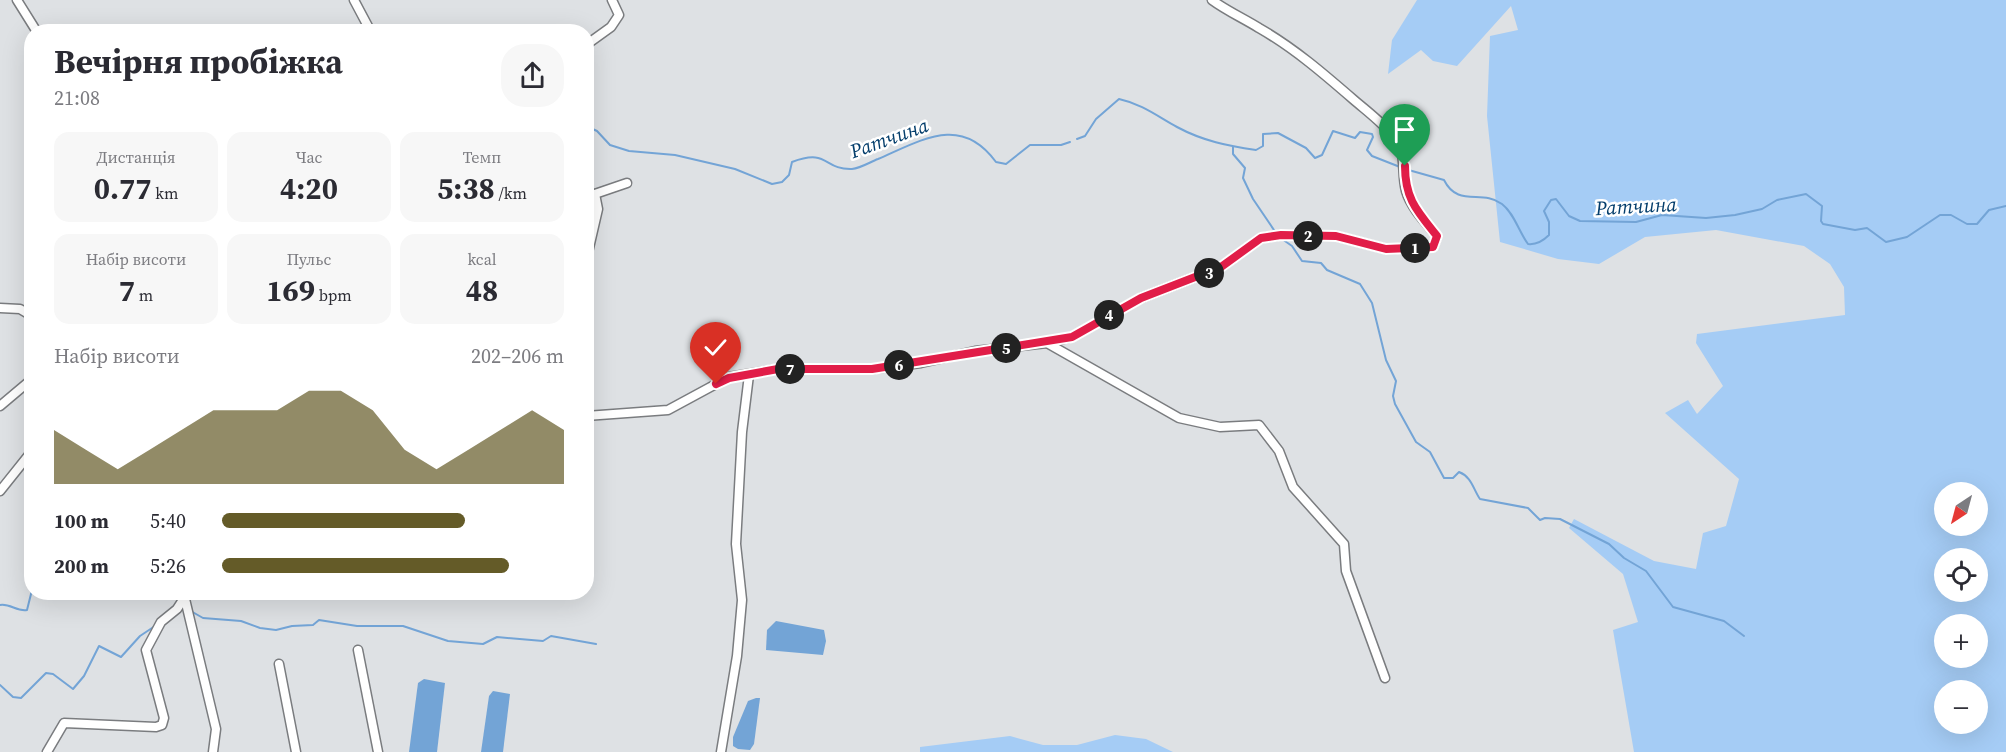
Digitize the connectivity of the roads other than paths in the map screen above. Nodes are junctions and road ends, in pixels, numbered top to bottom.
1 (16, 0) edge
2 (354, 0) edge
3 (612, 0) edge
4 (1212, 0) edge
5 (32, 24) edge
6 (366, 24) edge
7 (594, 39) edge
8 (627, 183) dead end
9 (594, 195) edge
10 (594, 202) edge
11 (594, 226) edge
12 (0, 308) edge
13 (24, 311) edge
14 (1047, 343) junction
15 (749, 375) junction
16 (24, 386) edge
17 (0, 406) edge
18 (594, 415) edge
19 (24, 461) edge
20 (0, 491) edge
21 (186, 600) edge
22 (358, 650) dead end
23 (279, 664) dead end
24 (1385, 678) dead end
25 (47, 752) edge
26 (213, 752) edge
27 (296, 752) edge
28 (378, 752) edge
29 (721, 752) edge

1 - 5 street
2 - 6 street
3 - 7 street
4 - 14 street
8 - 9 street
10 - 11 street
12 - 13 street
14 - 15 street
14 - 24 street
15 - 18 street
15 - 29 street
16 - 17 street
19 - 20 street
21 - 25 street
21 - 26 street
22 - 28 street
23 - 27 street

